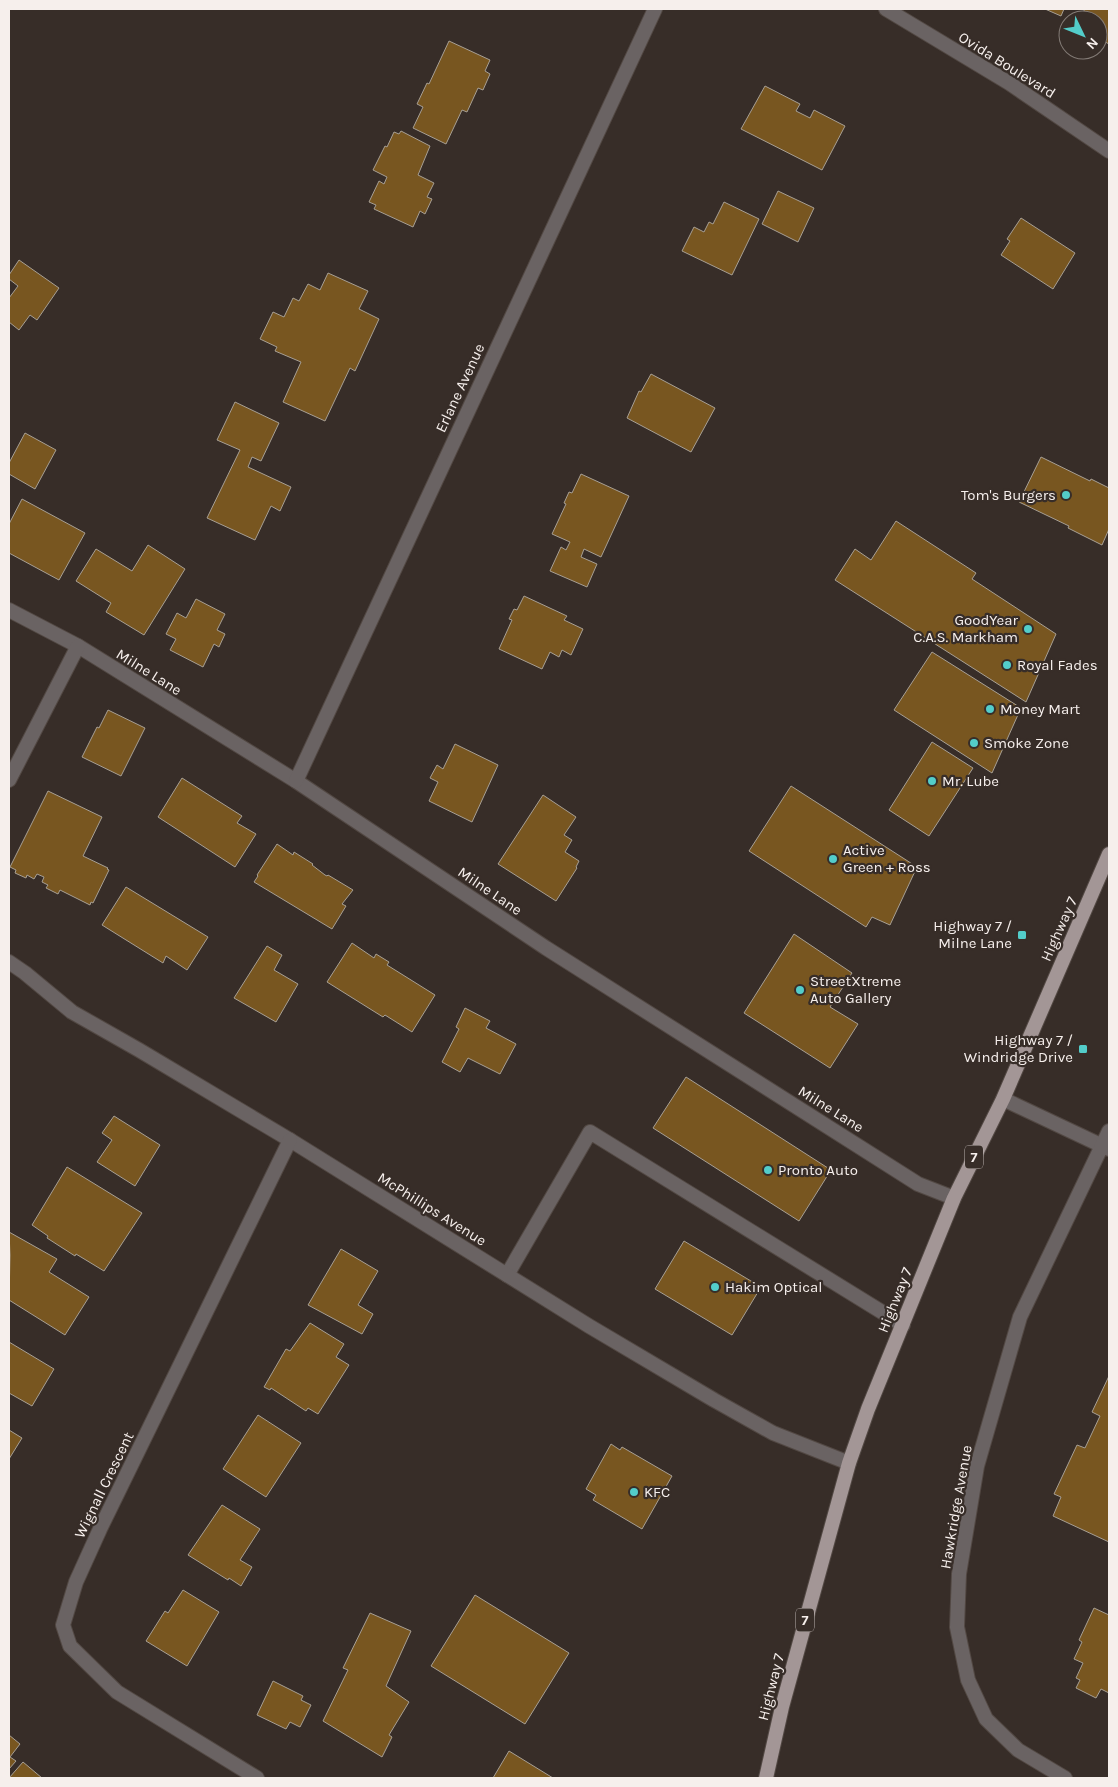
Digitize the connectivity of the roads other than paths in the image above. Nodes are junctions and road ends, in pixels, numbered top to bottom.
1 (655, 9) edge
2 (886, 9) edge
3 (1109, 151) edge
4 (9, 610) edge
5 (78, 646) junction
6 (9, 780) edge
7 (296, 782) junction
8 (1109, 854) edge
9 (9, 962) edge
10 (1002, 1099) junction
11 (1109, 1131) edge
12 (290, 1140) junction
13 (1106, 1148) edge
14 (954, 1198) junction
15 (507, 1274) junction
16 (903, 1325) junction
17 (848, 1463) junction
18 (254, 1777) edge
19 (766, 1778) edge
20 (1065, 1778) edge

1 - 7 street, Erlane Avenue
2 - 3 street, Ovida Boulevard
4 - 5 street, Milne Lane
5 - 6 street
5 - 7 street, Milne Lane
7 - 14 street, Milne Lane
8 - 10 main road, Highway 7 / 7
9 - 12 street, McPhillips Avenue
10 - 13 street
10 - 14 main road, Highway 7 / 7
11 - 13 street, Hawkridge Avenue
12 - 15 street, McPhillips Avenue
12 - 18 street, Wignall Crescent
13 - 20 street, Hawkridge Avenue
14 - 16 main road, Highway 7 / 7
15 - 16 street
15 - 17 street, McPhillips Avenue
16 - 17 main road, Highway 7 / 7
17 - 19 main road, Highway 7 / 7

